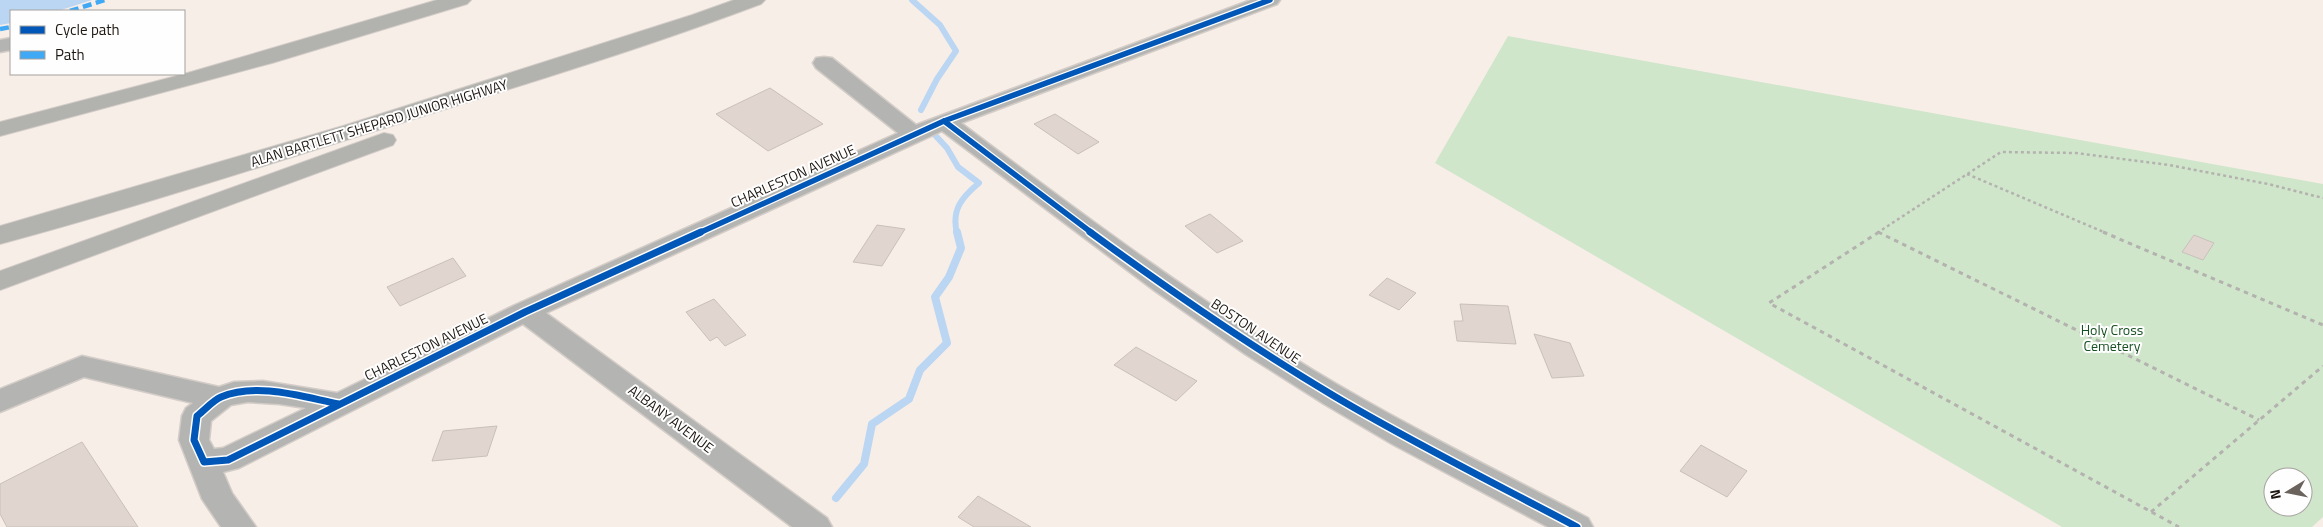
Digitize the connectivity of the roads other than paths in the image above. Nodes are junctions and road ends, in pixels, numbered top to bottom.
1 (460, 0) edge
2 (754, 0) edge
3 (1270, 0) edge
4 (700, 20) junction
5 (333, 38) junction
6 (824, 62) dead end
7 (185, 70) edge
8 (163, 75) edge
9 (0, 110) edge
10 (944, 121) junction
11 (0, 129) edge
12 (914, 135) junction
13 (0, 235) edge
14 (0, 280) edge
15 (525, 312) junction
16 (220, 398) junction
17 (0, 401) edge
18 (339, 404) junction
19 (204, 462) junction
20 (240, 527) edge
21 (816, 527) edge
22 (1577, 527) edge

1 - 5 highway
2 - 4 highway, ALAN BARTLETT SHEPARD JUNIOR HIGHWAY
3 - 10 street, CHARLESTON AVENUE
4 - 13 highway, ALAN BARTLETT SHEPARD JUNIOR HIGHWAY
4 - 14 highway
5 - 7 highway
5 - 11 highway
6 - 12 street
8 - 9 highway
10 - 12 street, CHARLESTON AVENUE
10 - 22 street, BOSTON AVENUE
12 - 15 street, CHARLESTON AVENUE
15 - 18 street, CHARLESTON AVENUE
15 - 21 street, ALBANY AVENUE
16 - 17 street
16 - 18 street
16 - 19 street
18 - 19 street, CHARLESTON AVENUE
19 - 20 street

